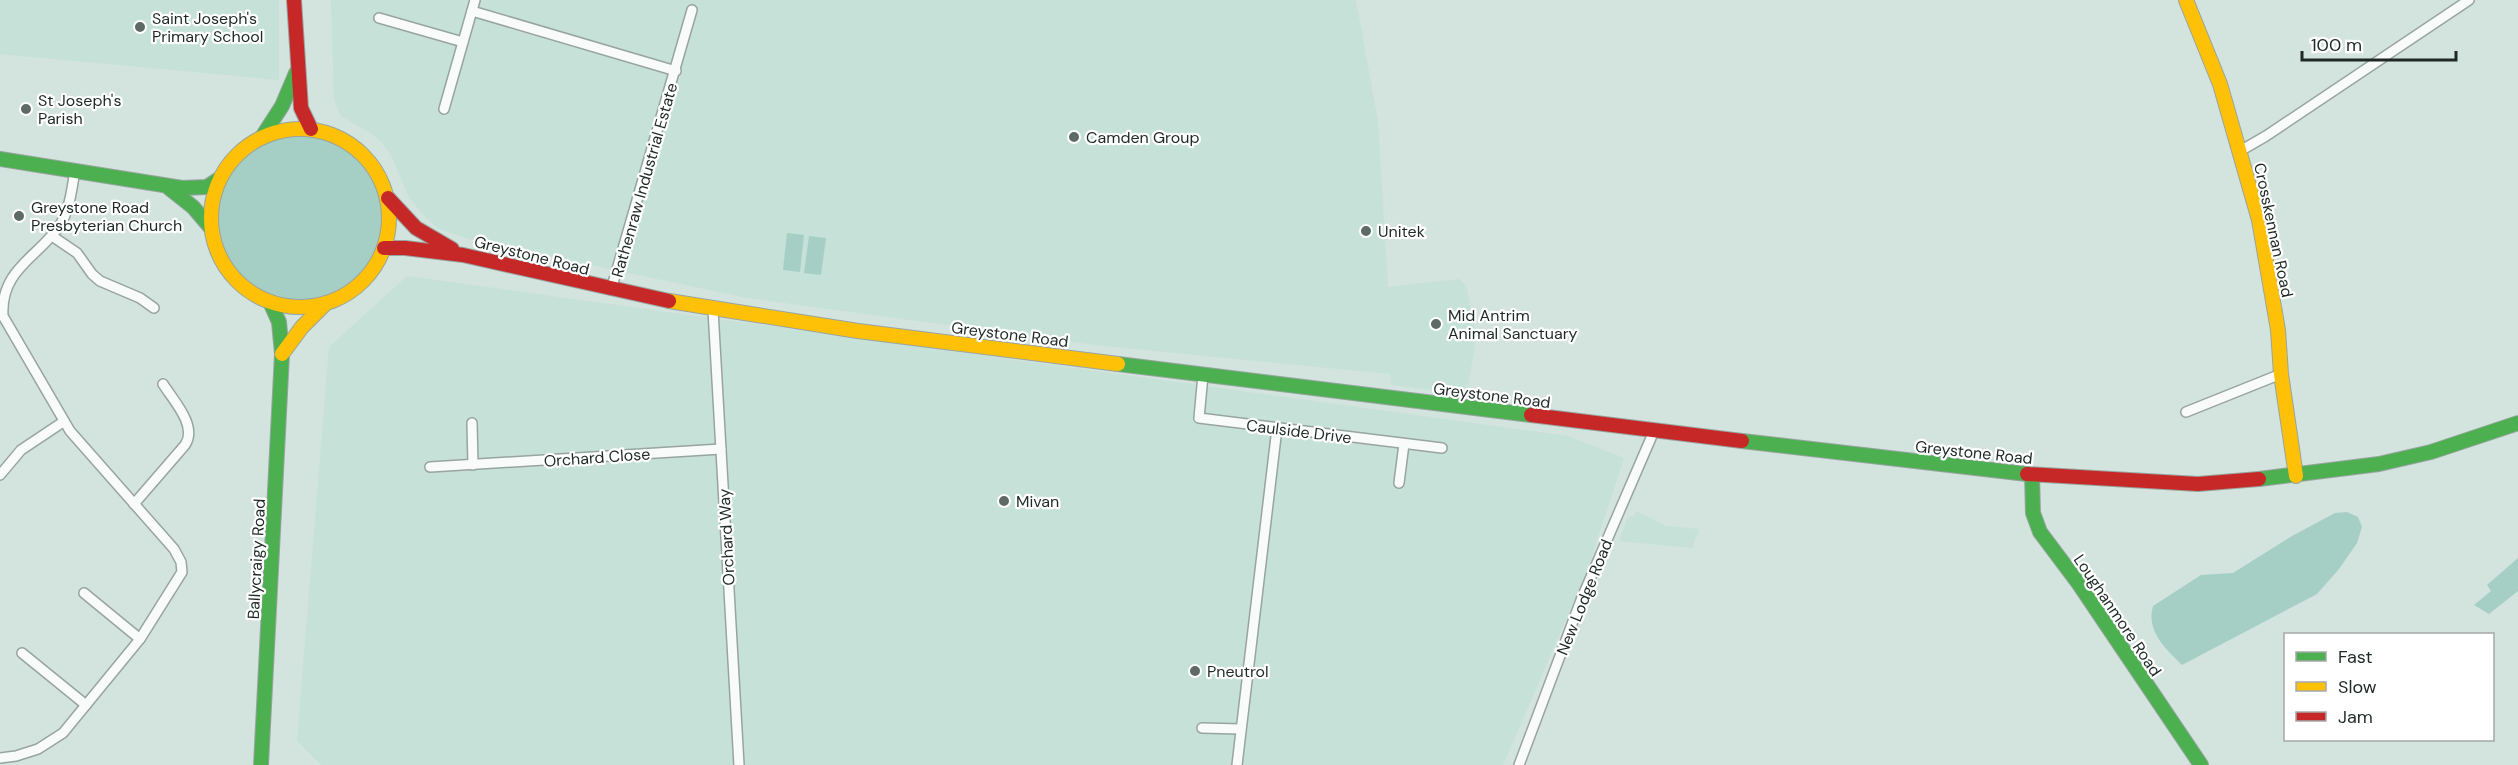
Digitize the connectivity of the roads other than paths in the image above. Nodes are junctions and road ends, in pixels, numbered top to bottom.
1 (294, 0) edge
2 (475, 0) edge
3 (2186, 0) edge
4 (2469, 0) edge
5 (692, 10) dead end
6 (472, 11) junction
7 (379, 18) dead end
8 (463, 42) junction
9 (676, 70) junction
10 (297, 71) junction
11 (444, 109) dead end
12 (311, 129) junction
13 (262, 137) junction
14 (2240, 151) junction
15 (0, 159) edge
16 (75, 170) junction
17 (219, 179) junction
18 (166, 186) junction
19 (387, 197) junction
20 (211, 228) junction
21 (51, 236) junction
22 (384, 248) junction
23 (463, 255) junction
24 (611, 290) junction
25 (270, 302) junction
26 (326, 303) junction
27 (154, 308) dead end
28 (713, 310) junction
29 (282, 354) junction
30 (2281, 374) junction
31 (1203, 375) junction
32 (163, 384) dead end
33 (2186, 412) dead end
34 (63, 422) junction
35 (472, 423) dead end
36 (2518, 423) edge
37 (1277, 428) junction
38 (1654, 431) junction
39 (1404, 444) junction
40 (1442, 448) dead end
41 (721, 449) junction
42 (473, 465) junction
43 (430, 467) dead end
44 (0, 475) edge
45 (2032, 475) junction
46 (2296, 476) junction
47 (1399, 483) dead end
48 (134, 504) junction
49 (84, 593) dead end
50 (140, 639) junction
51 (22, 653) dead end
52 (86, 705) junction
53 (1202, 728) dead end
54 (1240, 729) junction
55 (0, 758) edge
56 (261, 765) edge
57 (739, 765) edge
58 (1237, 765) edge
59 (1519, 765) edge
60 (2201, 765) edge

1 - 10 main road
2 - 6 street
3 - 14 main road, Crosskennan Road
4 - 14 street
5 - 9 street, Rathenraw Industrial Estate
6 - 8 street
6 - 9 street, Rathenraw Industrial Estate
7 - 8 street
8 - 11 street
9 - 24 street, Rathenraw Industrial Estate
10 - 12 main road
10 - 13 main road
12 - 13 main road
12 - 19 main road
13 - 17 main road
14 - 30 main road, Crosskennan Road
15 - 16 main road
16 - 18 main road
16 - 21 street
17 - 18 main road
17 - 20 main road
18 - 20 main road
19 - 22 main road
19 - 23 main road, Greystone Road
20 - 25 main road
21 - 27 street
21 - 34 street
22 - 23 main road, Greystone Road
22 - 26 main road
23 - 24 main road, Greystone Road
24 - 28 main road, Greystone Road
25 - 26 main road
25 - 29 main road, Ballycraigy Road
26 - 29 main road
28 - 31 main road, Greystone Road
28 - 41 street, Orchard Way
29 - 56 main road, Ballycraigy Road
30 - 33 street
30 - 46 main road, Crosskennan Road
31 - 37 street, Caulside Drive
31 - 38 main road, Greystone Road
32 - 48 street
34 - 44 street
34 - 48 street
35 - 42 street
36 - 46 main road, Greystone Road
37 - 39 street, Caulside Drive
37 - 54 street
38 - 45 main road, Greystone Road
38 - 59 street, New Lodge Road
39 - 40 street, Caulside Drive
39 - 47 street
41 - 42 street, Orchard Close
41 - 57 street, Orchard Way
42 - 43 street, Orchard Close
45 - 46 main road, Greystone Road
45 - 60 main road, Loughanmore Road
48 - 50 street
49 - 50 street
50 - 52 street
51 - 52 street
52 - 55 street
53 - 54 street
54 - 58 street

